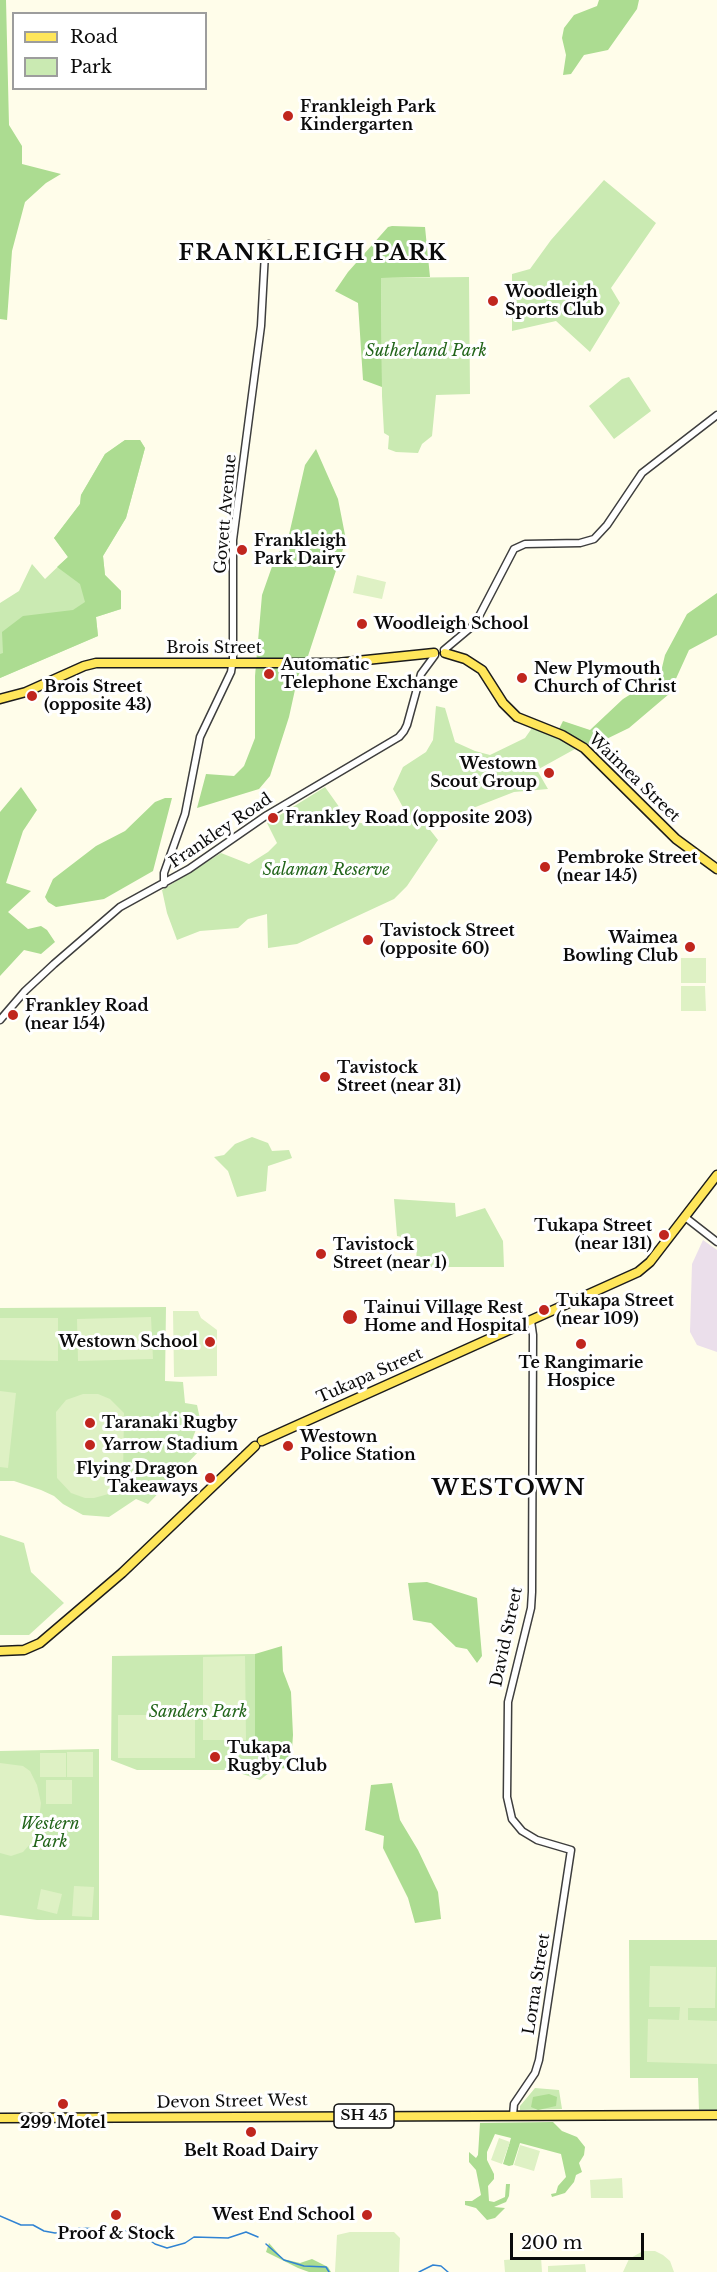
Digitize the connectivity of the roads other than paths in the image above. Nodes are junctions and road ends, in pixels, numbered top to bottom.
1 (269, 244) dead end
2 (717, 415) edge
3 (445, 652) junction
4 (434, 654) junction
5 (232, 663) junction
6 (0, 699) edge
7 (717, 869) edge
8 (164, 884) junction
9 (0, 1020) edge
10 (717, 1175) edge
11 (685, 1217) junction
12 (717, 1242) edge
13 (531, 1321) junction
14 (0, 1651) edge
15 (571, 1850) joint
16 (513, 2115) junction
17 (717, 2115) edge
18 (0, 2118) edge

1 - 5 street, Govett Avenue
2 - 3 street
3 - 4 main road, Brois Street
3 - 7 main road, Waimea Street
4 - 5 main road, Brois Street
4 - 8 street, Frankley Road
5 - 6 main road, Brois Street
5 - 8 street, Govett Avenue
8 - 9 street, Frankley Road
10 - 11 main road, Tukapa Street
11 - 12 street
11 - 13 main road, Tukapa Street
13 - 14 main road, Tukapa Street
13 - 15 street, David Street
15 - 16 street, Lorna Street
16 - 17 main road, Devon Street West / SH 45
16 - 18 main road, Devon Street West / SH 45

